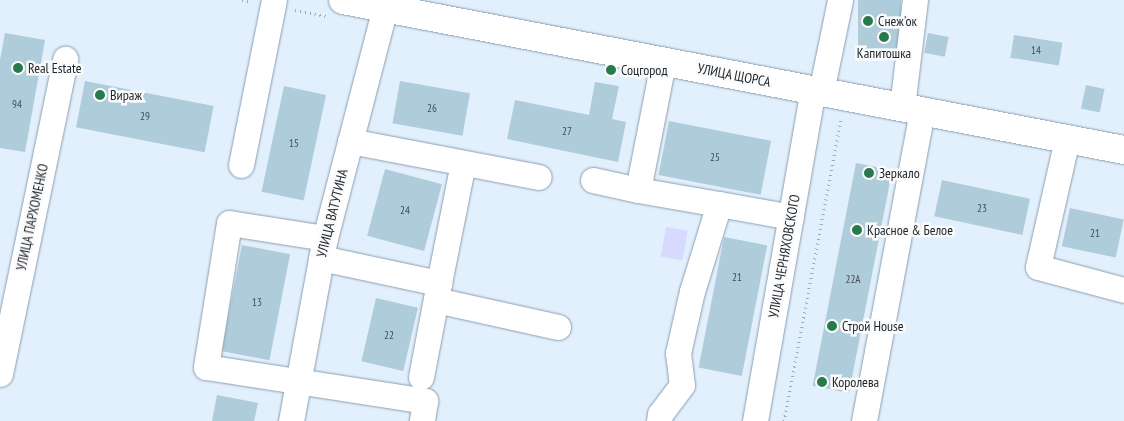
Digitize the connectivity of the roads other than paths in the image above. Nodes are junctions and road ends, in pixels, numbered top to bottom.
1 (274, 0) edge
2 (343, 0) edge
3 (840, 0) edge
4 (915, 0) edge
5 (386, 4) edge
6 (65, 59) dead end
7 (663, 62) junction
8 (817, 91) junction
9 (912, 109) junction
10 (1067, 139) junction
11 (350, 141) junction
12 (1124, 150) edge
13 (462, 163) junction
14 (242, 165) dead end
15 (539, 177) dead end
16 (593, 180) dead end
17 (638, 190) junction
18 (719, 204) junction
19 (791, 217) junction
20 (323, 248) junction
21 (1124, 290) edge
22 (437, 291) junction
23 (558, 327) dead end
24 (0, 374) edge
25 (421, 377) dead end
26 (299, 381) junction
27 (869, 419) edge
28 (291, 421) edge
29 (422, 421) edge
30 (659, 421) edge
31 (755, 421) edge

1 - 14 street
2 - 5 main road, УЛИЦА ЩОРСА
3 - 8 street, УЛИЦА ЧЕРНЯХОВСКОГО
4 - 9 street
5 - 7 main road, УЛИЦА ЩОРСА
5 - 11 street, УЛИЦА ВАТУТИНА
6 - 24 street, УЛИЦА ПАРХОМЕНКО
7 - 8 main road, УЛИЦА ЩОРСА
7 - 17 street
8 - 9 main road, УЛИЦА ЩОРСА
8 - 19 street, УЛИЦА ЧЕРНЯХОВСКОГО
9 - 10 main road, УЛИЦА ЩОРСА
9 - 27 street
10 - 12 main road, УЛИЦА ЩОРСА
10 - 21 street
11 - 13 street
11 - 20 street, УЛИЦА ВАТУТИНА
13 - 15 street
13 - 22 street
16 - 17 street
17 - 18 street
18 - 19 street
18 - 30 street
19 - 31 street, УЛИЦА ЧЕРНЯХОВСКОГО
20 - 22 street
20 - 26 street, УЛИЦА ВАТУТИНА
20 - 26 street
22 - 23 street
22 - 25 street
26 - 28 street, УЛИЦА ВАТУТИНА
26 - 29 street

